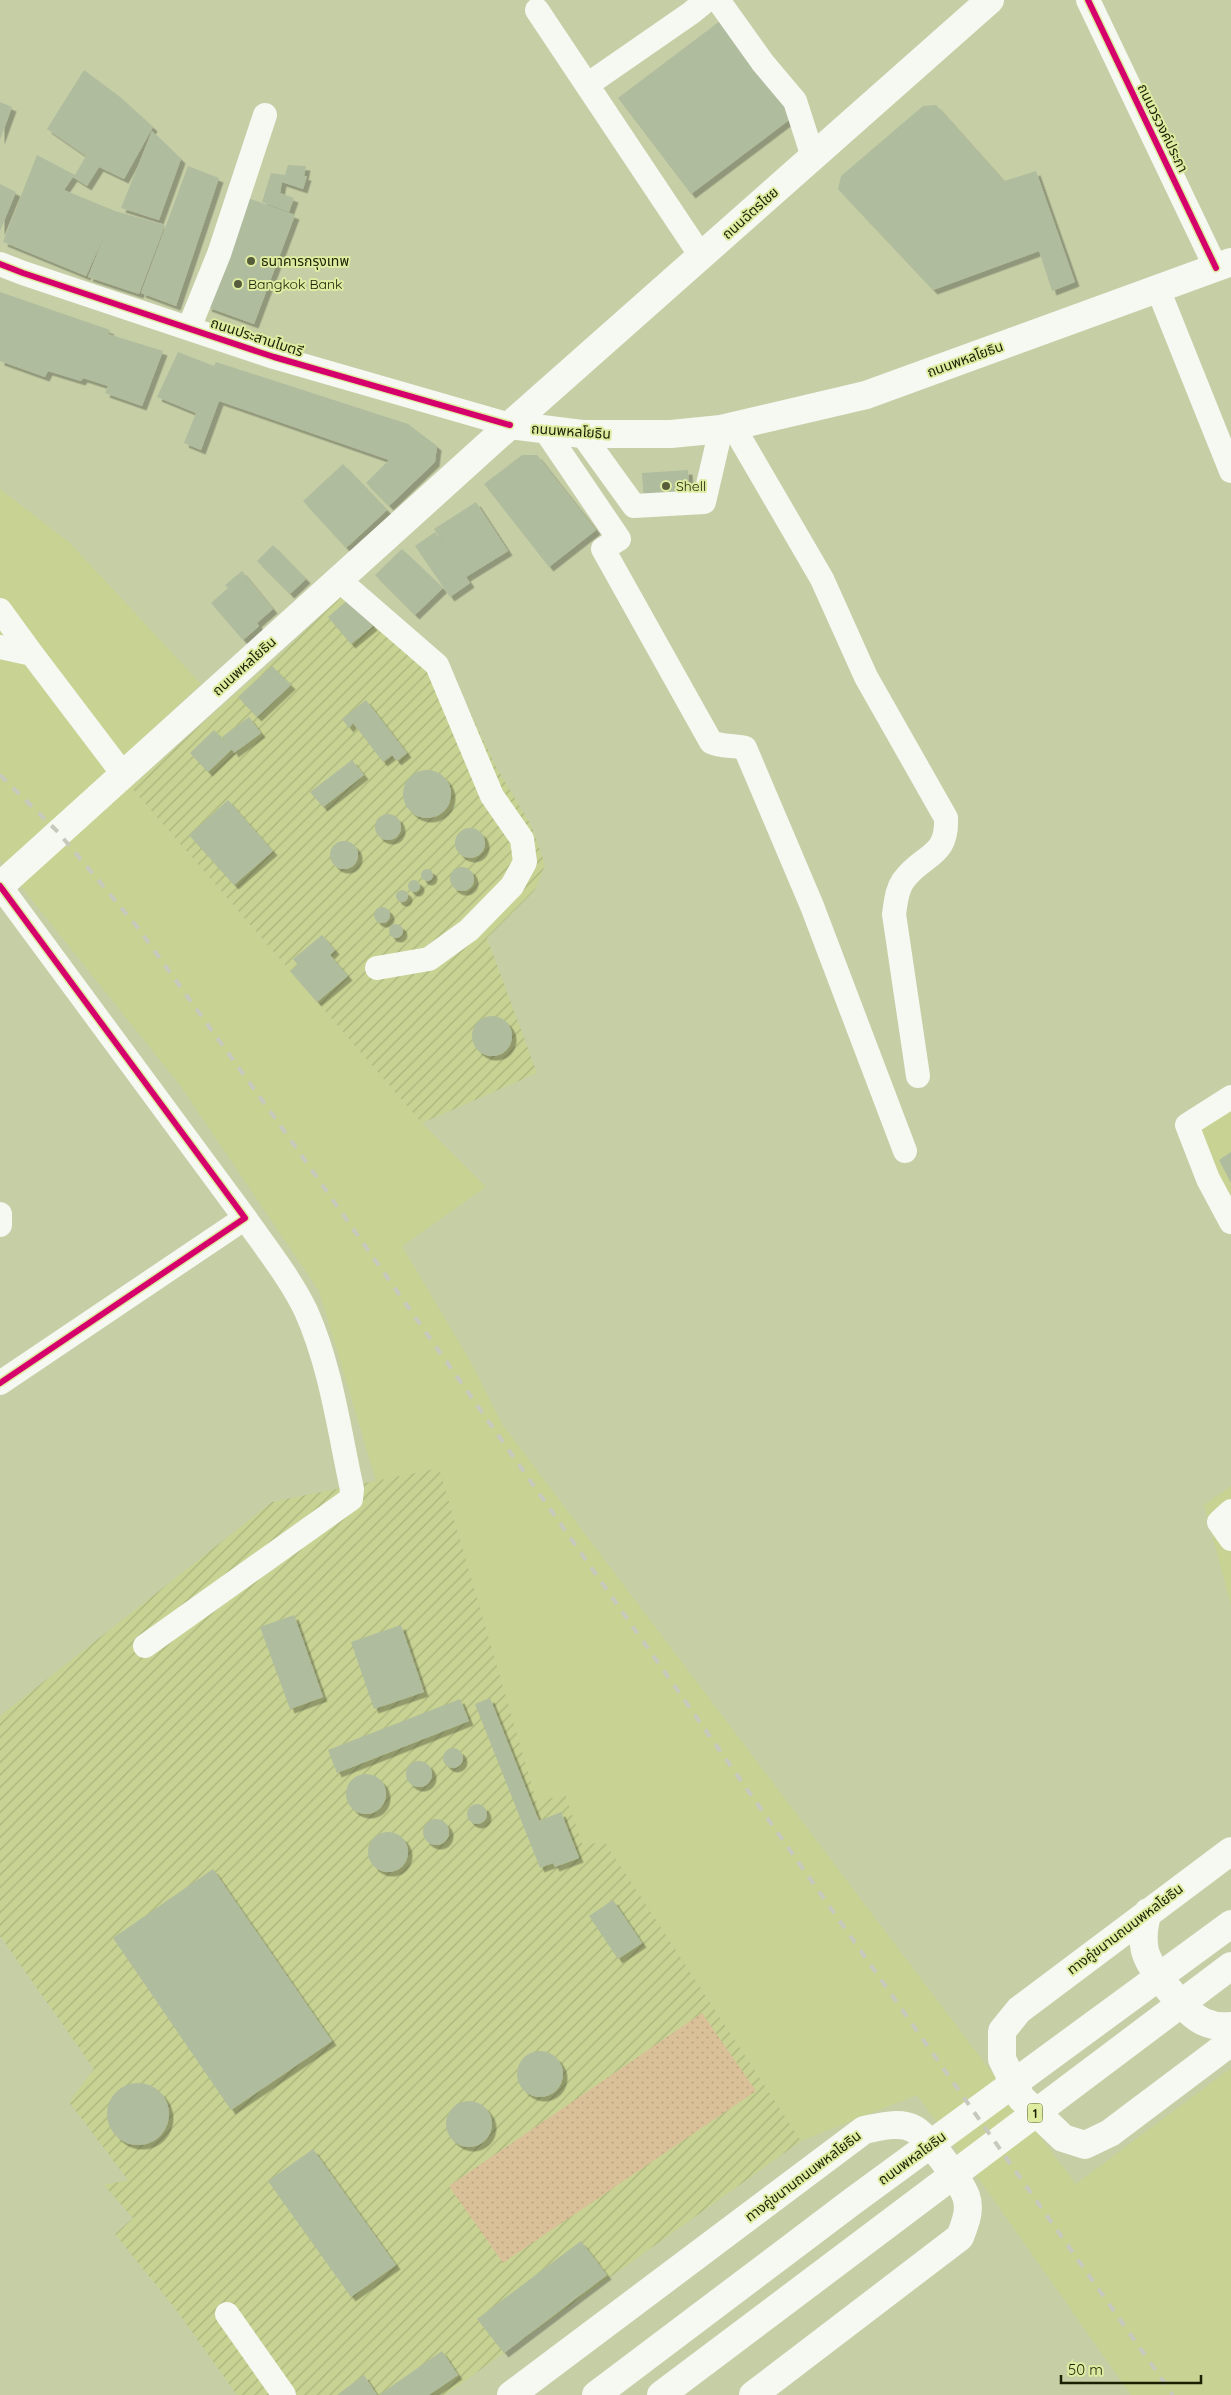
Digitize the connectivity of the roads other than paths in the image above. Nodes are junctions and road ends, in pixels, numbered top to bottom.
1 (706, 0) edge
2 (718, 0) edge
3 (990, 0) edge
4 (1088, 0) edge
5 (537, 10) dead end
6 (587, 85) junction
7 (265, 115) dead end
8 (813, 157) junction
9 (701, 256) junction
10 (0, 264) edge
11 (1223, 265) edge
12 (1158, 289) junction
13 (188, 328) junction
14 (510, 425) junction
15 (727, 428) junction
16 (545, 430) junction
17 (582, 434) junction
18 (1231, 472) edge
19 (634, 506) junction
20 (598, 508) junction
21 (339, 580) junction
22 (0, 610) edge
23 (0, 647) edge
24 (32, 654) junction
25 (123, 774) junction
26 (0, 886) edge
27 (377, 968) dead end
28 (918, 1076) dead end
29 (1231, 1097) edge
30 (905, 1151) dead end
31 (0, 1214) edge
32 (245, 1218) junction
33 (1231, 1222) edge
34 (0, 1225) edge
35 (0, 1383) edge
36 (1231, 1511) edge
37 (1231, 1539) edge
38 (145, 1646) dead end
39 (1231, 1851) edge
40 (1148, 1912) junction
41 (1231, 1924) edge
42 (1231, 1966) edge
43 (1231, 2026) edge
44 (1231, 2042) edge
45 (227, 2314) dead end
46 (284, 2395) edge
47 (511, 2395) edge
48 (596, 2395) edge
49 (661, 2395) edge
50 (753, 2395) edge

1 - 6 street
2 - 8 street
3 - 8 main road, ถนนฉัตรไชย
4 - 11 street, ถนนวรวงค์ประภา
5 - 6 street
6 - 9 street
7 - 13 street
8 - 9 main road, ถนนฉัตรไชย
9 - 14 main road, ถนนฉัตรไชย
10 - 13 street, ถนนประสานไมตรี
11 - 12 main road, ถนนพหลโยธิน
12 - 15 main road, ถนนพหลโยธิน
12 - 18 street
13 - 14 street, ถนนประสานไมตรี
14 - 16 main road, ถนนพหลโยธิน
14 - 21 main road, ถนนพหลโยธิน
15 - 17 main road, ถนนพหลโยธิน
15 - 19 street
15 - 28 street
16 - 17 main road, ถนนพหลโยธิน
16 - 20 street
17 - 19 street
19 - 20 street
20 - 30 street
21 - 25 main road, ถนนพหลโยธิน
21 - 27 street
22 - 24 street
23 - 24 street
24 - 25 street
25 - 26 main road, ถนนพหลโยธิน
26 - 32 street
29 - 33 street
31 - 34 street
32 - 35 street
32 - 38 street
36 - 37 street
39 - 40 main road, ทางคู่ขนานถนนพหลโยธิน / 1
40 - 43 main road
40 - 44 main road, ทางคู่ขนานถนนพหลโยธิน / 1
41 - 48 main road, ถนนพหลโยธิน
42 - 49 main road, 1
45 - 46 street
47 - 50 main road, ทางคู่ขนานถนนพหลโยธิน

